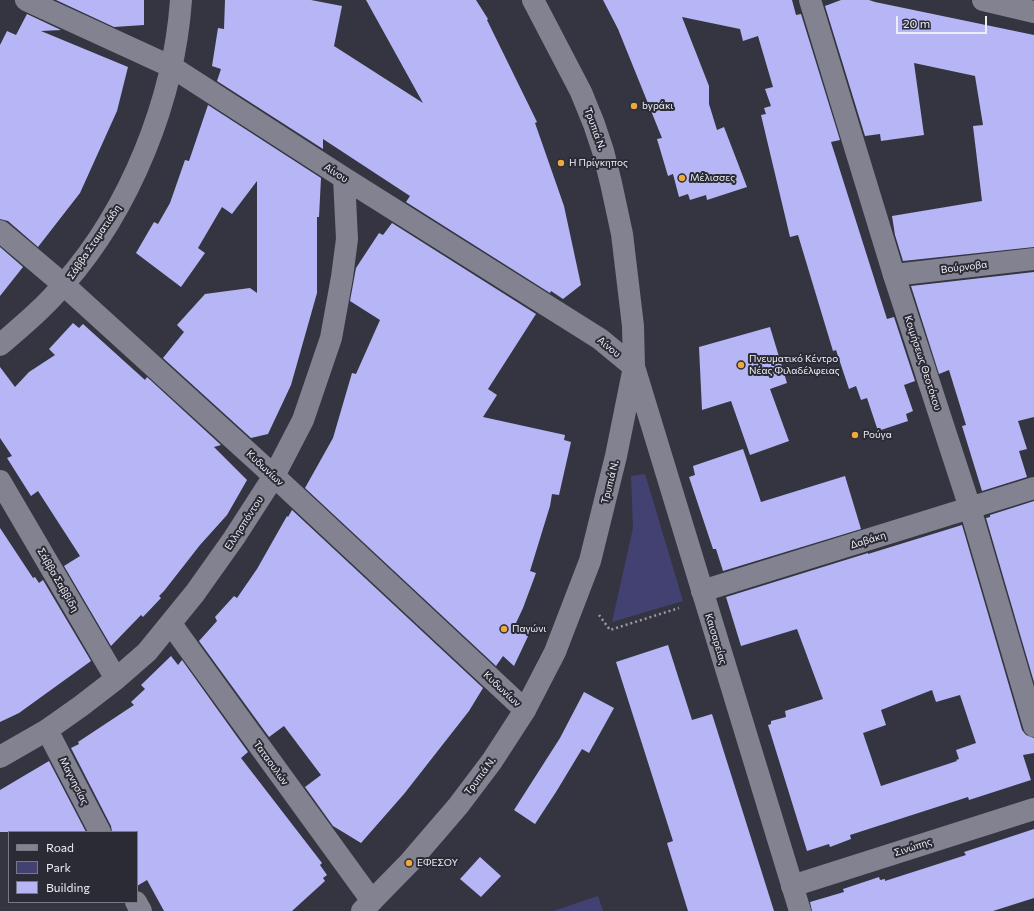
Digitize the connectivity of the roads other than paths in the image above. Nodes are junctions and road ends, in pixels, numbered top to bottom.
1 (26, 0) edge
2 (181, 0) edge
3 (533, 0) edge
4 (810, 0) edge
5 (983, 0) edge
6 (1034, 12) edge
7 (172, 67) junction
8 (344, 178) junction
9 (0, 231) edge
10 (1034, 259) edge
11 (894, 275) junction
12 (64, 285) junction
13 (0, 345) edge
14 (634, 367) junction
15 (274, 476) junction
16 (0, 481) edge
17 (1034, 488) edge
18 (970, 508) junction
19 (703, 595) junction
20 (170, 624) junction
21 (116, 679) junction
22 (525, 710) junction
23 (1034, 726) edge
24 (47, 730) junction
25 (0, 756) edge
26 (1034, 809) edge
27 (99, 831) edge
28 (792, 886) junction
29 (367, 906) edge
30 (800, 911) edge

1 - 7 street, Αίνου
2 - 7 street, Σάββα Σταματιάδη
3 - 14 street, Τρυπιά Ν.
4 - 11 street, Κοιμήσεως Θεοτόκου
5 - 6 street
7 - 8 street, Αίνου
7 - 12 street, Σάββα Σταματιάδη
8 - 14 street, Αίνου
8 - 15 street, Ελλησπόντου
9 - 12 street, Κυδωνίων
10 - 11 street, Βούρνοβα
11 - 18 street, Κοιμήσεως Θεοτόκου
12 - 13 street, Σάββα Σταματιάδη
12 - 15 street, Κυδωνίων
14 - 19 street, Καισαρείας
14 - 22 street, Τρυπιά Ν.
15 - 20 street, Ελλησπόντου
15 - 22 street, Κυδωνίων
16 - 21 street, Σάββα Σαββίδη
17 - 18 street, Δαβάκη
18 - 19 street, Δαβάκη
18 - 23 street, Κοιμήσεως Θεοτόκου
19 - 28 street, Καισαρείας
20 - 21 street, Ελλησπόντου
20 - 29 street, Ταταουλών
21 - 24 street, Ελλησπόντου
22 - 29 street, Τρυπιά Ν.
24 - 25 street, Ελλησπόντου
24 - 27 street, Μαγνησίας
26 - 28 street, Σινώπης
28 - 30 street, Καισαρείας

